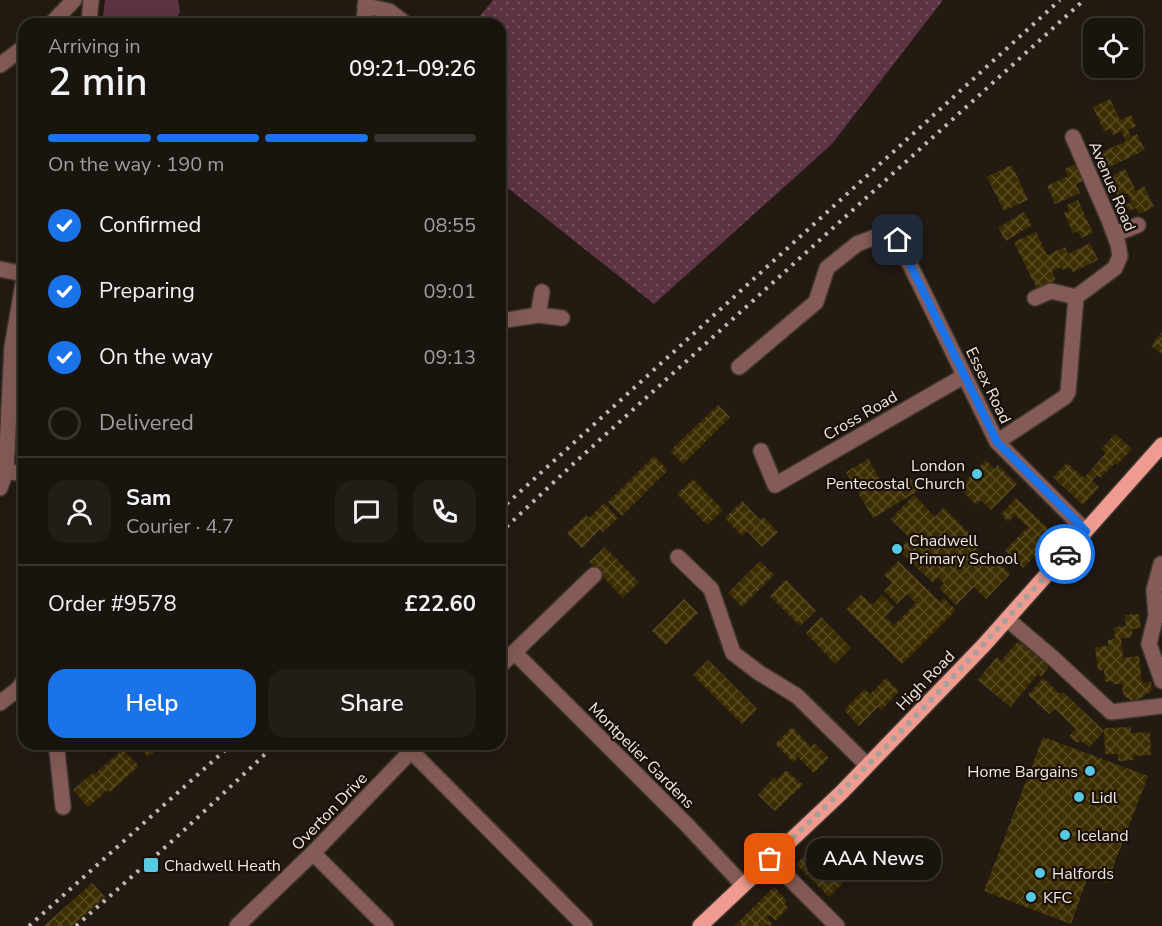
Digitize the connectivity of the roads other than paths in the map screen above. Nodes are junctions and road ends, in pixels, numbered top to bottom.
1 (74, 0) edge
2 (91, 0) edge
3 (365, 3) edge
4 (57, 18) edge
5 (90, 18) edge
6 (364, 18) edge
7 (398, 18) edge
8 (18, 52) edge
9 (0, 65) edge
10 (1073, 137) dead end
11 (1138, 225) dead end
12 (1114, 234) junction
13 (0, 269) edge
14 (18, 274) edge
15 (542, 292) dead end
16 (1076, 297) junction
17 (1035, 298) dead end
18 (18, 311) edge
19 (538, 315) junction
20 (562, 318) dead end
21 (506, 320) edge
22 (739, 368) dead end
23 (964, 376) junction
24 (997, 442) junction
25 (1162, 445) edge
26 (761, 451) dead end
27 (6, 471) junction
28 (18, 473) edge
29 (0, 488) edge
30 (1086, 531) junction
31 (678, 557) dead end
32 (1161, 564) edge
33 (594, 575) dead end
34 (1159, 615) edge
35 (1007, 619) junction
36 (514, 652) junction
37 (506, 660) edge
38 (1162, 681) edge
39 (18, 692) edge
40 (0, 703) edge
41 (1162, 706) edge
42 (57, 750) edge
43 (412, 750) edge
44 (418, 750) edge
45 (867, 765) junction
46 (63, 807) dead end
47 (313, 854) junction
48 (770, 859) junction
49 (743, 885) junction
50 (237, 926) edge
51 (386, 926) edge
52 (585, 926) edge
53 (700, 926) edge
54 (837, 926) edge

1 - 4 street
2 - 5 street
3 - 6 street
3 - 7 street
8 - 9 street
10 - 12 street, Avenue Road
11 - 12 street
12 - 16 street, Avenue Road
13 - 14 street
15 - 19 street
16 - 17 street
16 - 24 street
18 - 27 street
19 - 20 street
19 - 21 street
22 - 23 street, Essex Road
23 - 24 street, Essex Road
23 - 26 street, Cross Road
24 - 30 street, Essex Road
25 - 30 main road, High Road
27 - 28 street
27 - 29 street
30 - 35 main road, High Road
31 - 45 street
32 - 34 street
33 - 36 street
34 - 38 street
35 - 41 street
35 - 45 main road, High Road
36 - 37 street
36 - 49 street, Montpelier Gardens
39 - 40 street
42 - 46 street
43 - 47 street, Overton Drive
44 - 52 street
45 - 48 main road, High Road
47 - 50 street, Overton Drive
47 - 51 street
48 - 49 main road, High Road
48 - 54 street
49 - 53 main road, High Road

